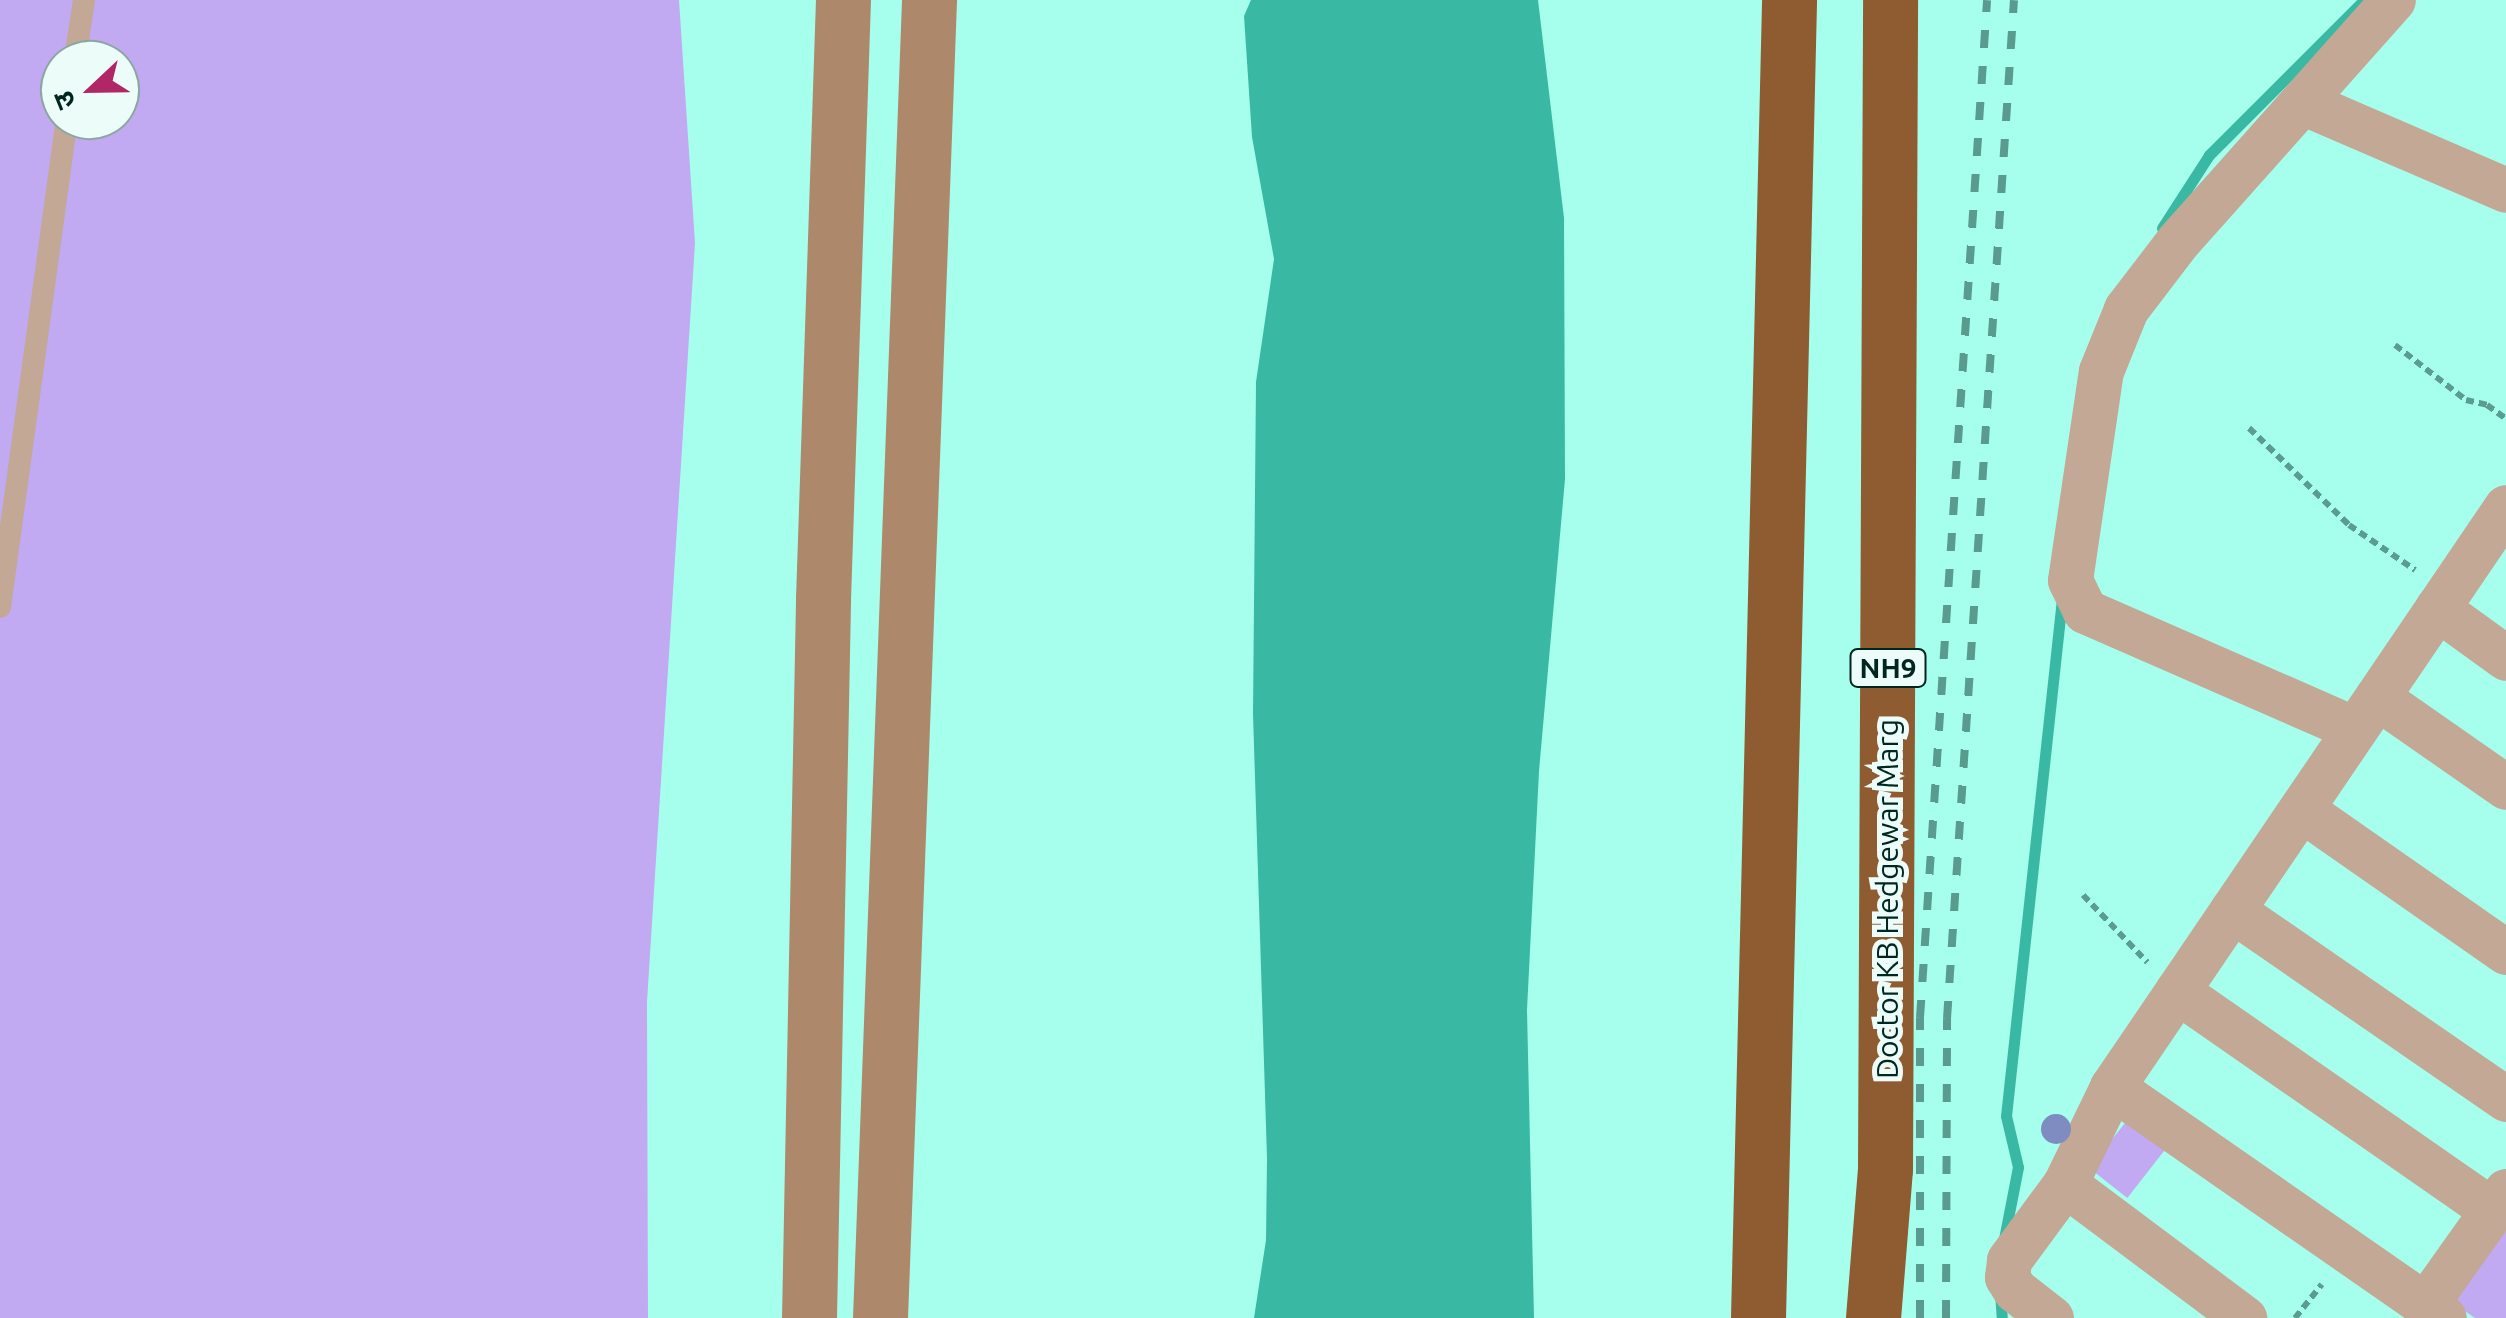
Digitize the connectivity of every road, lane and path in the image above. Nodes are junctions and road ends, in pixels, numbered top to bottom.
1 (84, 0) edge
2 (843, 0) edge
3 (929, 0) edge
4 (2393, 0) edge
5 (1892, 6) edge
6 (1787, 11) edge
7 (78, 40) edge
8 (2302, 102) junction
9 (63, 140) edge
10 (2506, 190) edge
11 (2394, 345) dead end
12 (2506, 419) edge
13 (2249, 428) dead end
14 (2504, 514) edge
15 (2443, 601) junction
16 (0, 607) edge
17 (2506, 658) edge
18 (2366, 713) junction
19 (2506, 787) edge
20 (2300, 809) junction
21 (2083, 895) dead end
22 (2232, 910) junction
23 (2506, 952) edge
24 (2176, 991) junction
25 (2112, 1087) junction
26 (2506, 1099) edge
27 (2064, 1184) junction
28 (2499, 1201) edge
29 (2435, 1311) edge
30 (809, 1318) edge
31 (880, 1318) edge
32 (1758, 1318) edge
33 (1873, 1318) edge
34 (2051, 1318) edge
35 (2244, 1318) edge

1 - 7 lane
2 - 30 main road
3 - 31 main road
4 - 8 street
5 - 33 highway, Doctor KB Hedgewar Marg / NH9
6 - 32 highway
8 - 10 street
8 - 18 street
9 - 16 lane
11 - 12 path
13 - 15 path
14 - 15 street
15 - 17 street
15 - 18 street
18 - 19 street
18 - 20 street
20 - 22 street
20 - 23 street
21 - 24 path
22 - 24 street
22 - 26 street
24 - 25 street
24 - 28 street
25 - 27 street
25 - 29 street
27 - 34 street
27 - 35 street
28 - 29 street

